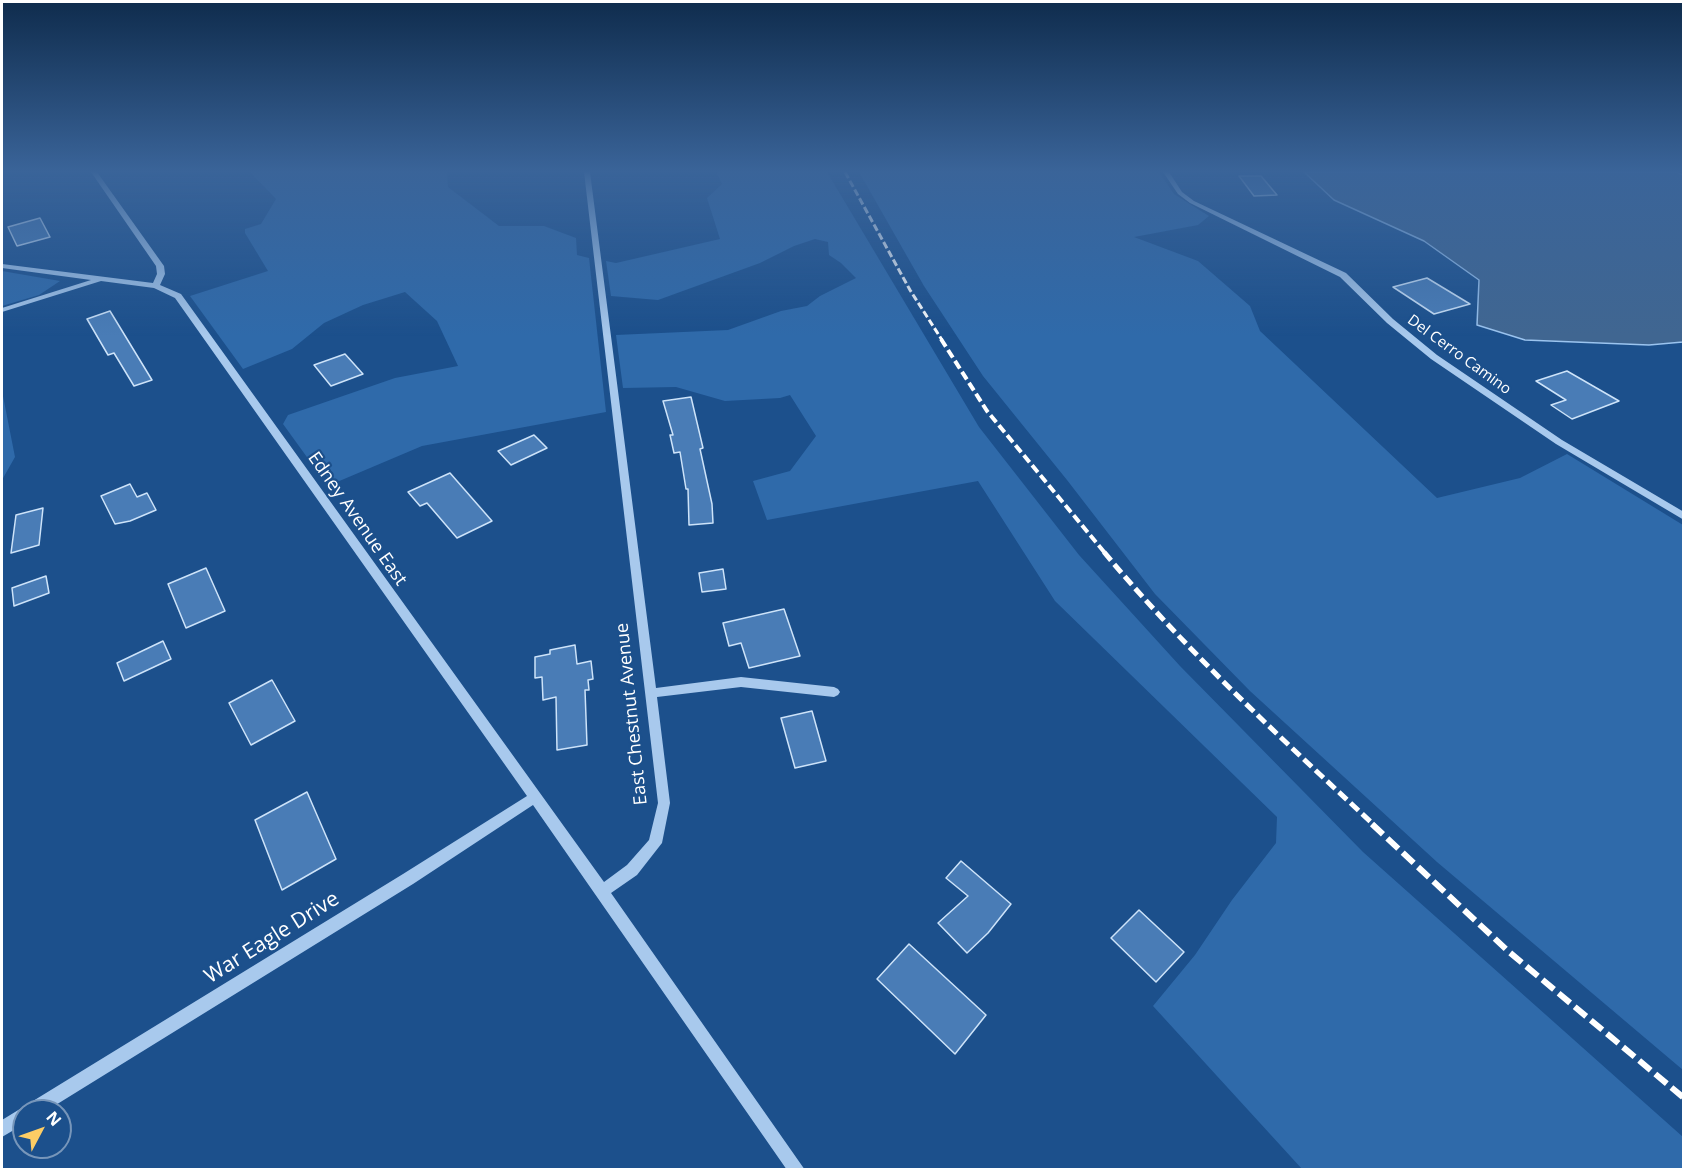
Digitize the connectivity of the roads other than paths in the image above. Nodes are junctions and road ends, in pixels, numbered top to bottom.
1 (132, 227) edge
2 (594, 227) edge
3 (1243, 227) edge
4 (2, 266) edge
5 (101, 279) junction
6 (156, 286) junction
7 (2, 310) edge
8 (1683, 517) edge
9 (834, 692) dead end
10 (651, 693) junction
11 (534, 798) junction
12 (602, 891) junction
13 (50, 1099) edge
14 (797, 1170) edge

1 - 6 street
2 - 10 street, East Chestnut Avenue
3 - 8 street, Del Cerro Camino
4 - 5 street
5 - 6 street
5 - 7 street
6 - 11 street, Edney Avenue East
9 - 10 street
10 - 12 street, East Chestnut Avenue
11 - 12 street, Edney Avenue East
11 - 13 street, War Eagle Drive
12 - 14 street

